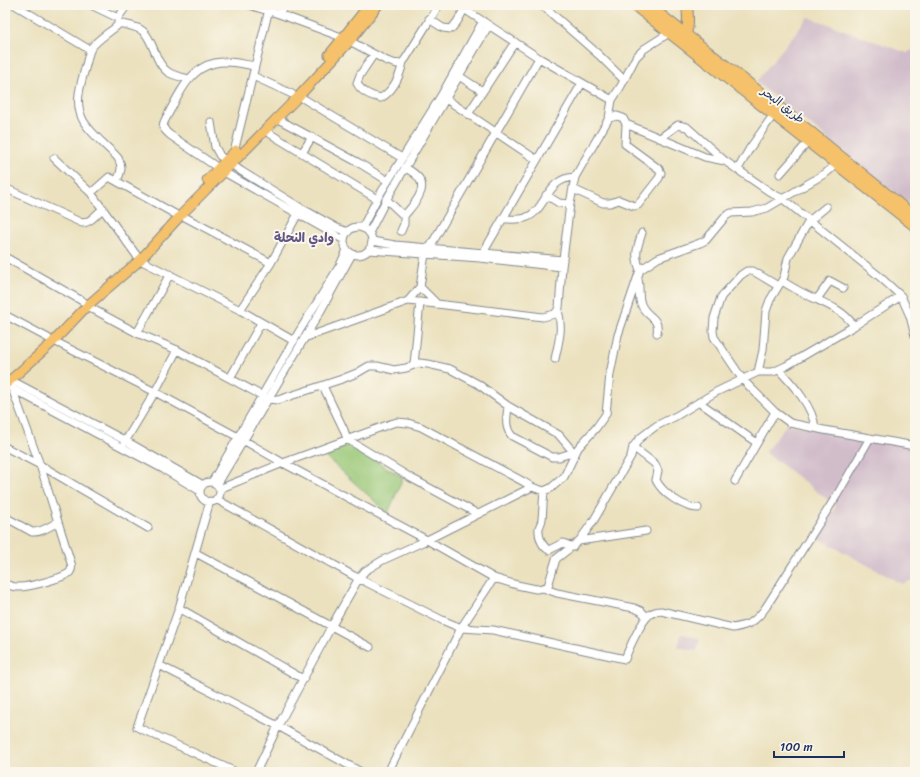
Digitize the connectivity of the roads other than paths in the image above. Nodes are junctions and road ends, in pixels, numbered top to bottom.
1 (15, 5) edge
2 (91, 5) edge
3 (127, 5) edge
4 (249, 5) edge
5 (284, 5) edge
6 (370, 5) edge
7 (378, 5) edge
8 (439, 5) edge
9 (542, 5) edge
10 (634, 5) edge
11 (648, 5) edge
12 (687, 5) edge
13 (692, 5) edge
14 (463, 6) edge
15 (269, 8) edge
16 (278, 14) junction
17 (429, 19) junction
18 (118, 21) junction
19 (486, 23) junction
20 (669, 33) junction
21 (347, 39) junction
22 (686, 39) junction
23 (515, 42) junction
24 (90, 50) junction
25 (374, 54) junction
26 (539, 58) junction
27 (710, 59) junction
28 (403, 62) junction
29 (255, 66) junction
30 (253, 76) junction
31 (459, 76) junction
32 (188, 79) junction
33 (624, 80) junction
34 (582, 82) junction
35 (482, 91) junction
36 (296, 95) junction
37 (446, 99) junction
38 (612, 100) junction
39 (468, 114) junction
40 (774, 114) junction
41 (276, 118) junction
42 (609, 118) junction
43 (211, 122) dead end
44 (626, 124) junction
45 (264, 130) junction
46 (495, 132) junction
47 (806, 135) junction
48 (312, 137) junction
49 (660, 138) junction
50 (234, 152) junction
51 (302, 153) junction
52 (54, 158) dead end
53 (402, 158) junction
54 (537, 160) junction
55 (725, 161) junction
56 (840, 161) junction
57 (229, 162) junction
58 (406, 167) junction
59 (738, 169) junction
60 (221, 170) junction
61 (780, 174) dead end
62 (575, 177) junction
63 (117, 181) junction
64 (388, 181) junction
65 (5, 188) edge
66 (572, 189) junction
67 (91, 193) junction
68 (546, 195) junction
69 (377, 199) junction
70 (783, 199) junction
71 (386, 200) junction
72 (570, 204) junction
73 (826, 207) dead end
74 (103, 208) junction
75 (299, 211) junction
76 (370, 214) junction
77 (178, 215) junction
78 (404, 216) junction
79 (915, 217) edge
80 (376, 218) junction
81 (503, 219) junction
82 (809, 221) junction
83 (915, 226) edge
84 (362, 228) junction
85 (348, 232) junction
86 (401, 232) dead end
87 (369, 233) junction
88 (642, 234) dead end
89 (344, 240) junction
90 (372, 241) junction
91 (430, 247) junction
92 (369, 250) junction
93 (349, 252) junction
94 (424, 254) junction
95 (482, 255) junction
96 (5, 257) edge
97 (138, 258) junction
98 (271, 263) junction
99 (562, 263) junction
100 (639, 273) junction
101 (170, 274) junction
102 (780, 284) junction
103 (420, 287) junction
104 (843, 288) dead end
105 (901, 296) junction
106 (817, 299) junction
107 (408, 301) junction
108 (420, 302) junction
109 (86, 304) junction
110 (437, 304) junction
111 (240, 310) junction
112 (558, 310) junction
113 (5, 315) edge
114 (261, 323) junction
115 (854, 326) junction
116 (137, 333) junction
117 (657, 333) dead end
118 (915, 336) edge
119 (304, 338) junction
120 (51, 339) junction
121 (294, 341) junction
122 (177, 350) junction
123 (555, 359) dead end
124 (414, 365) junction
125 (779, 370) junction
126 (758, 372) junction
127 (230, 378) junction
128 (743, 380) junction
129 (7, 382) edge
130 (324, 386) junction
131 (155, 392) junction
132 (265, 398) junction
133 (699, 402) junction
134 (508, 406) junction
135 (775, 412) junction
136 (815, 428) junction
137 (870, 438) junction
138 (241, 439) junction
139 (347, 439) junction
140 (757, 443) junction
141 (124, 444) junction
142 (915, 446) edge
143 (5, 447) edge
144 (634, 447) junction
145 (574, 453) junction
146 (282, 463) junction
147 (40, 465) junction
148 (734, 482) dead end
149 (216, 485) junction
150 (532, 487) junction
151 (202, 488) junction
152 (544, 491) junction
153 (213, 500) junction
154 (698, 508) dead end
155 (478, 514) junction
156 (5, 517) edge
157 (58, 522) junction
158 (148, 528) dead end
159 (646, 531) dead end
160 (427, 540) junction
161 (580, 541) junction
162 (573, 547) junction
163 (196, 553) junction
164 (359, 578) junction
165 (494, 578) junction
166 (5, 584) edge
167 (543, 588) junction
168 (179, 608) junction
169 (647, 617) junction
170 (331, 627) junction
171 (461, 628) junction
172 (370, 647) dead end
173 (159, 665) junction
174 (303, 679) junction
175 (278, 726) junction
176 (236, 772) edge
177 (256, 772) edge
178 (361, 772) edge
179 (388, 772) edge

1 - 24 street
2 - 18 street
3 - 18 street
4 - 15 street
5 - 16 street
6 - 21 main road
7 - 21 main road
8 - 17 street
9 - 33 street
10 - 20 highway, طريق البحر
11 - 22 highway, طريق البحر
12 - 22 highway
13 - 22 highway
14 - 17 street
14 - 19 street
15 - 16 street
15 - 29 street
16 - 21 street
17 - 28 street
18 - 24 street
18 - 32 street
19 - 23 street
19 - 31 street
19 - 53 street
20 - 22 highway, طريق البحر
20 - 33 street
21 - 25 street
21 - 36 main road
22 - 27 highway, طريق البحر
23 - 26 street
23 - 35 street
24 - 63 street
25 - 28 street
25 - 28 street
26 - 34 street
26 - 46 street
27 - 40 highway, طريق البحر
27 - 47 highway, طريق البحر
29 - 30 street
29 - 32 street
30 - 36 street
30 - 50 street
31 - 35 street
31 - 37 street
32 - 60 street
33 - 38 street
34 - 38 street
34 - 54 street
35 - 39 street
36 - 41 main road
36 - 50 main road
36 - 53 street
37 - 39 street
37 - 58 street
38 - 42 street
39 - 46 street
40 - 47 highway, طريق البحر
40 - 59 street
41 - 45 main road
41 - 48 street
42 - 44 street
42 - 62 street
43 - 57 street
44 - 49 street
44 - 66 street
45 - 51 street
45 - 57 main road
46 - 54 street
46 - 91 street
47 - 56 highway, طريق البحر
47 - 61 street
48 - 51 street
48 - 64 street
49 - 55 street
49 - 55 street
50 - 57 main road
51 - 69 street
52 - 67 street
53 - 64 street
54 - 81 street
55 - 59 street
56 - 70 street
56 - 79 highway, طريق البحر
56 - 83 highway, طريق البحر
57 - 60 main road
57 - 75 street
58 - 71 street
58 - 78 street
59 - 70 street
60 - 75 street
60 - 77 main road
62 - 66 street
62 - 68 street
63 - 67 street
63 - 77 street
64 - 69 street
65 - 74 street
66 - 72 street
67 - 74 street
68 - 72 street
68 - 81 street
69 - 76 street
70 - 82 street
70 - 100 street
71 - 78 street
71 - 80 street
72 - 99 street
73 - 82 street
74 - 97 street
75 - 85 street
75 - 89 street
75 - 98 street
76 - 80 street
76 - 84 street
77 - 97 main road
77 - 98 street
78 - 86 street
80 - 87 street
81 - 95 street
82 - 102 street
82 - 105 street
84 - 85 street
84 - 87 street
85 - 89 street
87 - 90 street
88 - 100 street
89 - 93 street
90 - 91 street
90 - 92 street
91 - 95 street
92 - 93 street
92 - 94 street
93 - 119 street
93 - 121 street
94 - 95 street
94 - 103 street
95 - 99 street
96 - 109 street
97 - 101 street
97 - 109 main road
98 - 111 street
99 - 112 street
100 - 117 street
100 - 145 street
101 - 111 street
101 - 116 street
102 - 106 street
102 - 126 street
102 - 128 street
103 - 107 street
103 - 110 street
104 - 106 street
105 - 115 street
105 - 118 street
106 - 115 street
107 - 108 street
107 - 119 street
108 - 110 street
108 - 124 street
109 - 116 street
109 - 120 main road
110 - 112 street
111 - 114 street
112 - 123 street
113 - 120 street
114 - 121 street
114 - 127 street
115 - 125 street
116 - 122 street
119 - 132 street
120 - 129 main road
120 - 131 street
121 - 132 street
122 - 127 street
122 - 131 street
124 - 130 street
124 - 134 street
125 - 126 street
125 - 136 street
126 - 128 street
127 - 132 street
128 - 133 street
128 - 135 street
129 - 141 street
129 - 147 street
130 - 132 street
130 - 139 street
131 - 138 street
131 - 141 street
132 - 138 street
133 - 140 street
133 - 144 street
134 - 145 street
134 - 145 street
135 - 136 street
135 - 140 street
136 - 137 street
137 - 142 street
137 - 169 street
138 - 146 street
138 - 149 street
139 - 146 street
139 - 150 street
139 - 155 street
140 - 148 street
141 - 151 street
143 - 147 street
144 - 154 street
144 - 161 street
145 - 152 street
146 - 149 street
146 - 160 street
147 - 157 street
147 - 158 street
149 - 151 street
149 - 153 street
150 - 152 street
150 - 155 street
151 - 153 street
152 - 162 street
153 - 163 street
153 - 164 street
155 - 160 street
156 - 157 street
157 - 166 street
159 - 161 street
160 - 164 street
160 - 165 street
161 - 162 street
162 - 167 street
163 - 168 street
163 - 170 street
164 - 170 street
164 - 171 street
165 - 167 street
165 - 171 street
167 - 169 street
168 - 173 street
168 - 174 street
169 - 171 street
170 - 172 street
170 - 174 street
171 - 179 street
173 - 175 street
173 - 176 street
174 - 175 street
175 - 177 street
175 - 178 street

